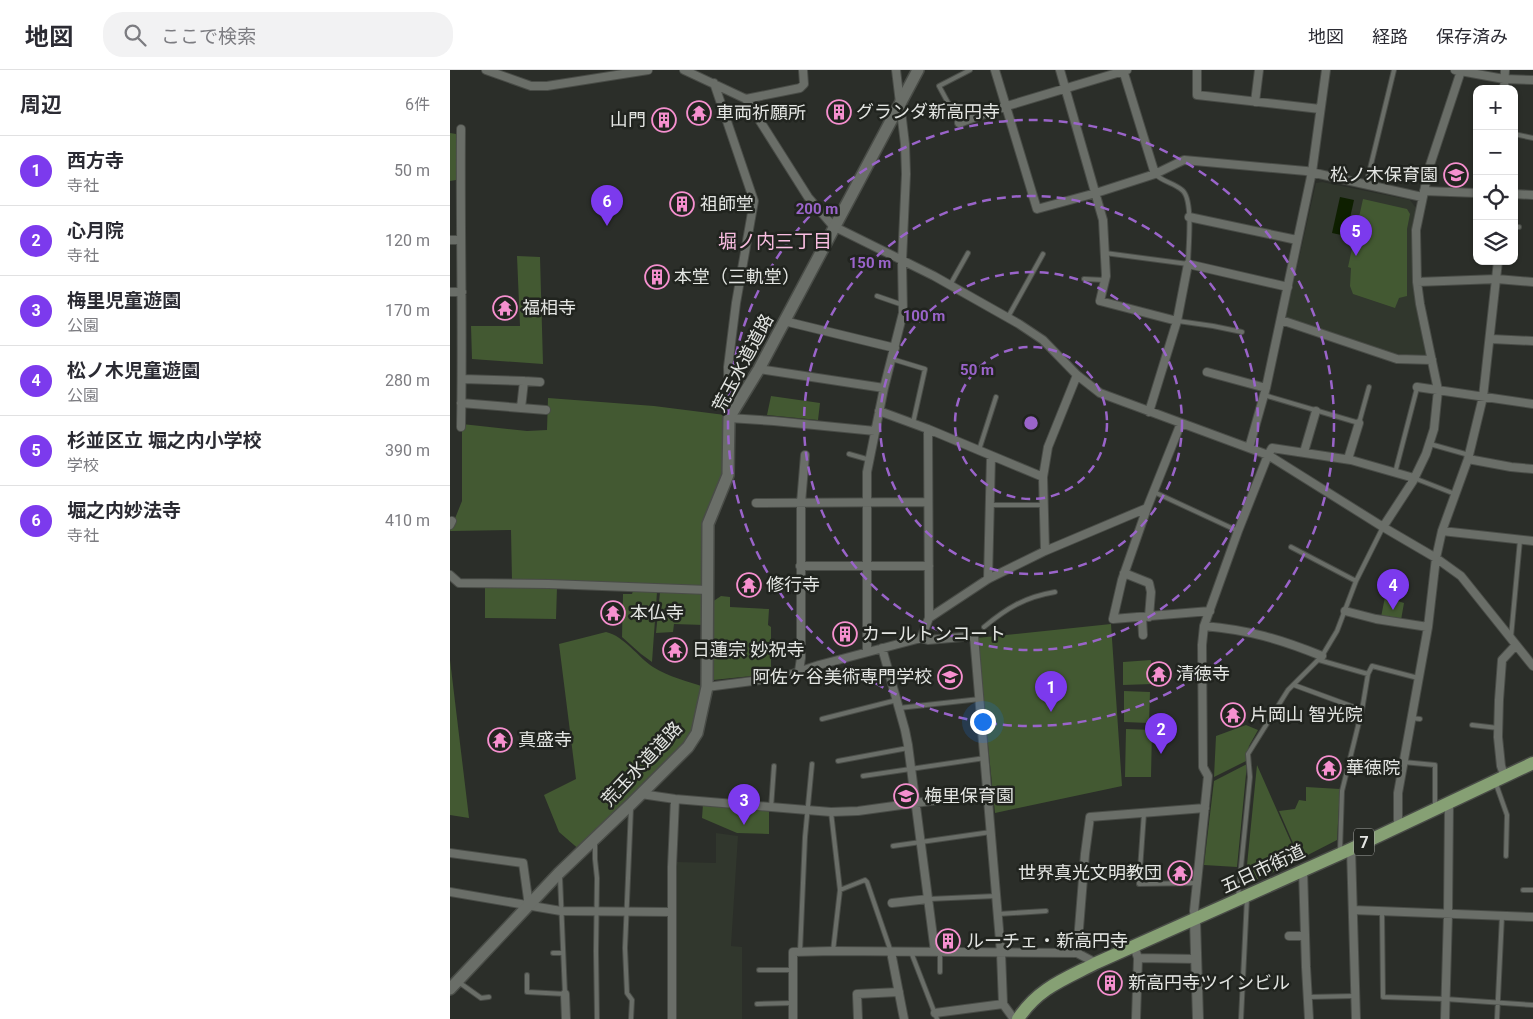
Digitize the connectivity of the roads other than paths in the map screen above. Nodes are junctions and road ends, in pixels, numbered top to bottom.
1 (486, 70) edge
2 (648, 70) edge
3 (684, 70) edge
4 (803, 70) edge
5 (896, 70) edge
6 (918, 70) edge
7 (970, 70) edge
8 (995, 70) edge
9 (1060, 70) edge
10 (1124, 70) edge
11 (1197, 70) edge
12 (1259, 70) edge
13 (1326, 70) edge
14 (1394, 70) edge
15 (1458, 71) edge
16 (1504, 74) edge
17 (1533, 80) edge
18 (714, 83) junction
19 (1066, 88) junction
20 (746, 99) junction
21 (900, 102) junction
22 (1255, 102) junction
23 (1007, 106) junction
24 (1320, 109) junction
25 (959, 122) joint
26 (461, 129) dead end
27 (1518, 135) edge
28 (1533, 138) edge
29 (1312, 172) junction
30 (1155, 174) junction
31 (1366, 185) junction
32 (1096, 193) junction
33 (1473, 193) edge
34 (1423, 194) junction
35 (1518, 194) edge
36 (1533, 195) edge
37 (1189, 217) junction
38 (833, 226) junction
39 (450, 240) edge
40 (460, 240) junction
41 (1297, 240) junction
42 (968, 253) dead end
43 (1105, 253) junction
44 (1044, 254) dead end
45 (902, 261) junction
46 (1188, 264) junction
47 (1498, 265) edge
48 (1084, 279) dead end
49 (1496, 279) junction
50 (1105, 280) junction
51 (1417, 282) junction
52 (1533, 282) edge
53 (950, 285) junction
54 (1288, 287) junction
55 (450, 292) edge
56 (462, 292) junction
57 (878, 296) dead end
58 (903, 305) junction
59 (1008, 317) junction
60 (1281, 320) junction
61 (784, 321) junction
62 (1177, 321) junction
63 (1242, 332) dead end
64 (1490, 339) junction
65 (1533, 342) edge
66 (895, 348) junction
67 (892, 359) junction
68 (1432, 360) junction
69 (759, 368) junction
70 (1207, 372) dead end
71 (1077, 375) junction
72 (463, 379) junction
73 (524, 381) junction
74 (540, 382) dead end
75 (1417, 387) joint
76 (884, 388) junction
77 (1369, 388) dead end
78 (1438, 390) junction
79 (1265, 392) junction
80 (1483, 396) junction
81 (996, 397) dead end
82 (461, 403) junction
83 (1533, 404) edge
84 (521, 408) junction
85 (546, 410) dead end
86 (879, 411) junction
87 (1316, 411) junction
88 (1149, 412) junction
89 (729, 418) junction
90 (913, 423) junction
91 (1181, 423) junction
92 (1359, 423) junction
93 (461, 427) dead end
94 (928, 429) junction
95 (875, 431) junction
96 (1430, 444) junction
97 (1248, 448) junction
98 (979, 450) junction
99 (1304, 452) junction
100 (849, 454) dead end
101 (805, 455) dead end
102 (1268, 455) junction
103 (992, 456) junction
104 (1468, 457) junction
105 (1348, 459) junction
106 (870, 460) junction
107 (1533, 469) edge
108 (1395, 473) junction
109 (1044, 477) junction
110 (1414, 478) junction
111 (1154, 492) junction
112 (1455, 494) junction
113 (928, 502) junction
114 (756, 503) dead end
115 (801, 503) junction
116 (868, 503) junction
117 (990, 505) junction
118 (1044, 505) junction
119 (1147, 508) junction
120 (1383, 527) junction
121 (1238, 531) junction
122 (1442, 531) junction
123 (1520, 540) junction
124 (1533, 541) edge
125 (1291, 547) dead end
126 (1045, 551) junction
127 (1436, 558) junction
128 (800, 566) junction
129 (868, 566) junction
130 (929, 566) junction
131 (1124, 573) junction
132 (450, 576) edge
133 (988, 579) junction
134 (1356, 581) junction
135 (708, 590) junction
136 (1055, 592) dead end
137 (1210, 611) junction
138 (1345, 611) junction
139 (1146, 617) junction
140 (929, 618) junction
141 (1204, 626) junction
142 (984, 627) dead end
143 (1428, 627) junction
144 (1143, 635) dead end
145 (922, 638) junction
146 (1513, 643) junction
147 (882, 648) junction
148 (868, 652) junction
149 (1321, 658) junction
150 (1533, 666) edge
151 (799, 671) junction
152 (1368, 674) junction
153 (1418, 678) junction
154 (1294, 685) junction
155 (706, 687) junction
156 (980, 699) junction
157 (898, 704) junction
158 (1362, 710) junction
159 (1411, 718) junction
160 (822, 719) dead end
161 (1420, 719) dead end
162 (1472, 725) dead end
163 (1498, 728) junction
164 (908, 748) junction
165 (985, 758) junction
166 (838, 761) dead end
167 (1403, 762) junction
168 (1533, 763) edge
169 (812, 764) dead end
170 (774, 766) dead end
171 (910, 769) junction
172 (863, 776) dead end
173 (1500, 779) junction
174 (988, 793) junction
175 (641, 794) junction
176 (675, 799) junction
177 (631, 804) junction
178 (915, 804) junction
179 (1449, 804) junction
180 (771, 808) junction
181 (1204, 808) junction
182 (1436, 810) junction
183 (807, 811) junction
184 (831, 812) junction
185 (1144, 813) junction
186 (1398, 826) junction
187 (991, 832) junction
188 (595, 838) junction
189 (920, 842) junction
190 (893, 846) dead end
191 (1346, 851) junction
192 (450, 853) edge
193 (1506, 856) dead end
194 (1303, 870) junction
195 (559, 872) junction
196 (1197, 883) junction
197 (840, 890) junction
198 (1523, 890) dead end
199 (1533, 890) edge
200 (450, 892) edge
201 (996, 896) junction
202 (1242, 898) junction
203 (928, 899) junction
204 (892, 903) dead end
205 (529, 906) junction
206 (1353, 910) junction
207 (561, 911) junction
208 (597, 911) junction
209 (1046, 911) dead end
210 (1382, 911) junction
211 (626, 912) junction
212 (672, 912) junction
213 (998, 914) junction
214 (1448, 914) junction
215 (1502, 916) junction
216 (1533, 917) edge
217 (1195, 920) junction
218 (1288, 936) dead end
219 (1305, 936) junction
220 (833, 951) junction
221 (800, 952) junction
222 (891, 952) junction
223 (911, 952) junction
224 (937, 952) junction
225 (1136, 952) junction
226 (553, 953) dead end
227 (563, 953) junction
228 (1001, 953) junction
229 (1078, 953) junction
230 (1197, 960) junction
231 (1096, 963) junction
232 (759, 970) dead end
233 (793, 970) junction
234 (940, 972) dead end
235 (527, 975) dead end
236 (454, 985) edge
237 (899, 992) junction
238 (564, 994) junction
239 (1355, 996) junction
240 (1308, 997) junction
241 (489, 998) dead end
242 (1445, 999) junction
243 (1498, 1002) junction
244 (757, 1004) dead end
245 (792, 1004) junction
246 (1004, 1004) junction
247 (1533, 1005) edge
248 (936, 1016) edge
249 (566, 1019) edge
250 (597, 1019) edge
251 (631, 1019) edge
252 (672, 1019) edge
253 (793, 1019) edge
254 (858, 1019) edge
255 (904, 1019) edge
256 (1016, 1019) edge
257 (1136, 1019) edge
258 (1198, 1019) edge
259 (1242, 1019) edge
260 (1309, 1019) edge
261 (1356, 1019) edge
262 (1445, 1019) edge
263 (1497, 1019) edge

1 - 2 street
3 - 18 street
4 - 20 street
5 - 21 street
6 - 21 main road, 荒玉水道道路
7 - 25 lane
8 - 23 street
9 - 19 street
10 - 19 street
10 - 30 street
11 - 22 street
12 - 22 street
13 - 24 street
14 - 31 lane
15 - 16 street
15 - 34 street
16 - 17 street
18 - 20 street
18 - 89 street
19 - 23 street
19 - 32 street
20 - 38 street
21 - 38 main road, 荒玉水道道路
21 - 45 street
22 - 24 street
23 - 25 street
23 - 32 street
24 - 29 street
26 - 40 street
27 - 28 lane
29 - 30 street
29 - 31 street
29 - 41 street
30 - 32 street
30 - 37 lane
31 - 34 street
32 - 43 street
33 - 34 street
34 - 51 street
35 - 36 street
37 - 41 street
37 - 46 lane
38 - 45 street
38 - 61 main road, 荒玉水道道路
39 - 40 street
40 - 56 street
41 - 54 street
42 - 53 lane
43 - 46 lane
43 - 50 street
44 - 59 lane
45 - 53 street
45 - 58 street
46 - 54 street
46 - 62 street
47 - 49 street
48 - 50 lane
49 - 51 street
49 - 52 street
49 - 64 street
50 - 62 street
51 - 68 street
53 - 59 street
54 - 60 street
55 - 56 street
56 - 72 street
57 - 58 lane
58 - 66 street
59 - 71 street
60 - 68 street
60 - 79 street
61 - 66 street
61 - 69 main road, 荒玉水道道路
62 - 63 lane
62 - 88 street
64 - 65 street
64 - 80 street
66 - 67 street
67 - 76 street
67 - 90 lane
68 - 78 street
69 - 76 street
69 - 89 main road, 荒玉水道道路
70 - 79 street
71 - 88 street
71 - 109 street
72 - 73 street
72 - 82 street
73 - 74 street
73 - 84 street
75 - 78 street
75 - 108 lane
76 - 86 street
77 - 92 lane
78 - 80 street
78 - 96 street
79 - 87 lane
79 - 97 street
80 - 83 street
80 - 104 street
81 - 98 lane
82 - 84 street
82 - 93 street
84 - 85 street
86 - 90 street
86 - 95 street
87 - 92 lane
87 - 99 street
88 - 91 street
89 - 95 street
89 - 135 main road, 荒玉水道道路
90 - 94 street
91 - 97 street
91 - 111 street
92 - 105 street
94 - 98 street
94 - 113 street
95 - 106 street
96 - 104 lane
96 - 110 street
97 - 102 street
98 - 103 street
99 - 102 street
99 - 105 street
100 - 106 lane
101 - 115 street
102 - 120 street
102 - 121 street
103 - 109 street
103 - 117 street
104 - 107 street
104 - 112 street
105 - 108 street
106 - 116 street
108 - 110 street
109 - 118 street
110 - 112 lane
110 - 120 street
111 - 119 street
111 - 121 lane
112 - 122 street
113 - 116 street
113 - 130 street
114 - 115 street
115 - 116 street
115 - 128 street
116 - 129 street
117 - 118 lane
117 - 133 street
118 - 126 street
119 - 126 street
119 - 131 street
120 - 127 street
120 - 134 lane
121 - 137 street
122 - 123 street
122 - 127 street
123 - 124 street
123 - 146 lane
125 - 134 lane
126 - 133 street
127 - 143 street
127 - 146 street
128 - 129 street
128 - 151 street
129 - 130 street
129 - 148 street
130 - 140 street
131 - 139 street
131 - 139 street
132 - 135 street
133 - 140 street
134 - 138 lane
135 - 155 main road, 荒玉水道道路
136 - 142 lane
137 - 139 street
137 - 141 street
138 - 143 street
138 - 149 lane
139 - 144 street
140 - 145 street
141 - 149 street
141 - 181 street
143 - 153 street
145 - 147 street
145 - 156 street
146 - 150 street
146 - 163 street
147 - 148 street
147 - 157 street
148 - 151 street
149 - 152 lane
149 - 154 lane
151 - 155 street
152 - 153 lane
152 - 158 lane
153 - 159 street
154 - 158 lane
154 - 202 lane
155 - 175 main road, 荒玉水道道路
156 - 157 lane
156 - 165 street
157 - 160 lane
157 - 164 street
158 - 191 lane
159 - 161 lane
159 - 167 street
162 - 163 lane
163 - 173 street
164 - 166 lane
164 - 171 street
165 - 171 lane
165 - 174 street
167 - 182 lane
167 - 186 street
168 - 173 main road, 五日市街道 / 7
169 - 183 lane
170 - 180 lane
171 - 172 lane
171 - 178 street
173 - 179 main road, 五日市街道 / 7
173 - 193 lane
174 - 178 street
174 - 187 street
175 - 176 street
175 - 177 main road, 荒玉水道道路
176 - 180 street
176 - 212 street
177 - 188 main road, 荒玉水道道路
177 - 211 lane
178 - 184 street
178 - 189 street
179 - 182 main road, 五日市街道 / 7
179 - 214 street
180 - 183 street
181 - 185 street
181 - 196 street
182 - 186 main road, 五日市街道 / 7
183 - 184 street
183 - 221 lane
184 - 197 lane
185 - 196 lane
185 - 229 street
186 - 191 main road, 五日市街道 / 7
187 - 189 lane
187 - 201 street
188 - 195 main road, 荒玉水道道路
188 - 208 lane
189 - 190 lane
189 - 203 street
191 - 194 main road, 五日市街道 / 7
191 - 206 street
192 - 205 street
194 - 202 main road, 五日市街道 / 7
194 - 219 street
195 - 205 main road, 荒玉水道道路
195 - 207 lane
196 - 217 street
197 - 220 lane
197 - 222 lane
198 - 199 lane
200 - 205 street
201 - 203 lane
201 - 213 street
202 - 217 main road, 五日市街道 / 7
202 - 259 lane
203 - 204 street
203 - 224 street
205 - 207 street
205 - 236 main road, 荒玉水道道路
206 - 210 street
206 - 239 street
207 - 208 street
207 - 227 lane
208 - 211 street
208 - 250 lane
209 - 213 lane
210 - 214 street
210 - 242 lane
211 - 212 street
211 - 251 lane
212 - 252 street
213 - 228 street
214 - 215 street
214 - 242 street
215 - 216 street
215 - 243 lane
217 - 225 main road, 五日市街道 / 7
217 - 230 street
218 - 219 street
219 - 240 street
220 - 221 street
220 - 222 street
221 - 233 street
222 - 223 street
222 - 237 street
223 - 224 street
223 - 248 lane
224 - 228 street
224 - 234 lane
225 - 230 street
225 - 231 main road, 五日市街道 / 7
225 - 257 street
226 - 227 lane
227 - 238 lane
228 - 229 street
228 - 246 street
229 - 231 street
230 - 258 street
231 - 256 main road, 五日市街道 / 7
232 - 233 lane
233 - 245 street
235 - 238 lane
236 - 241 lane
237 - 254 street
237 - 255 street
238 - 249 street
239 - 240 lane
239 - 261 street
240 - 260 street
242 - 243 lane
242 - 262 street
243 - 247 lane
243 - 263 lane
244 - 245 lane
245 - 253 street
246 - 248 street
246 - 256 street

